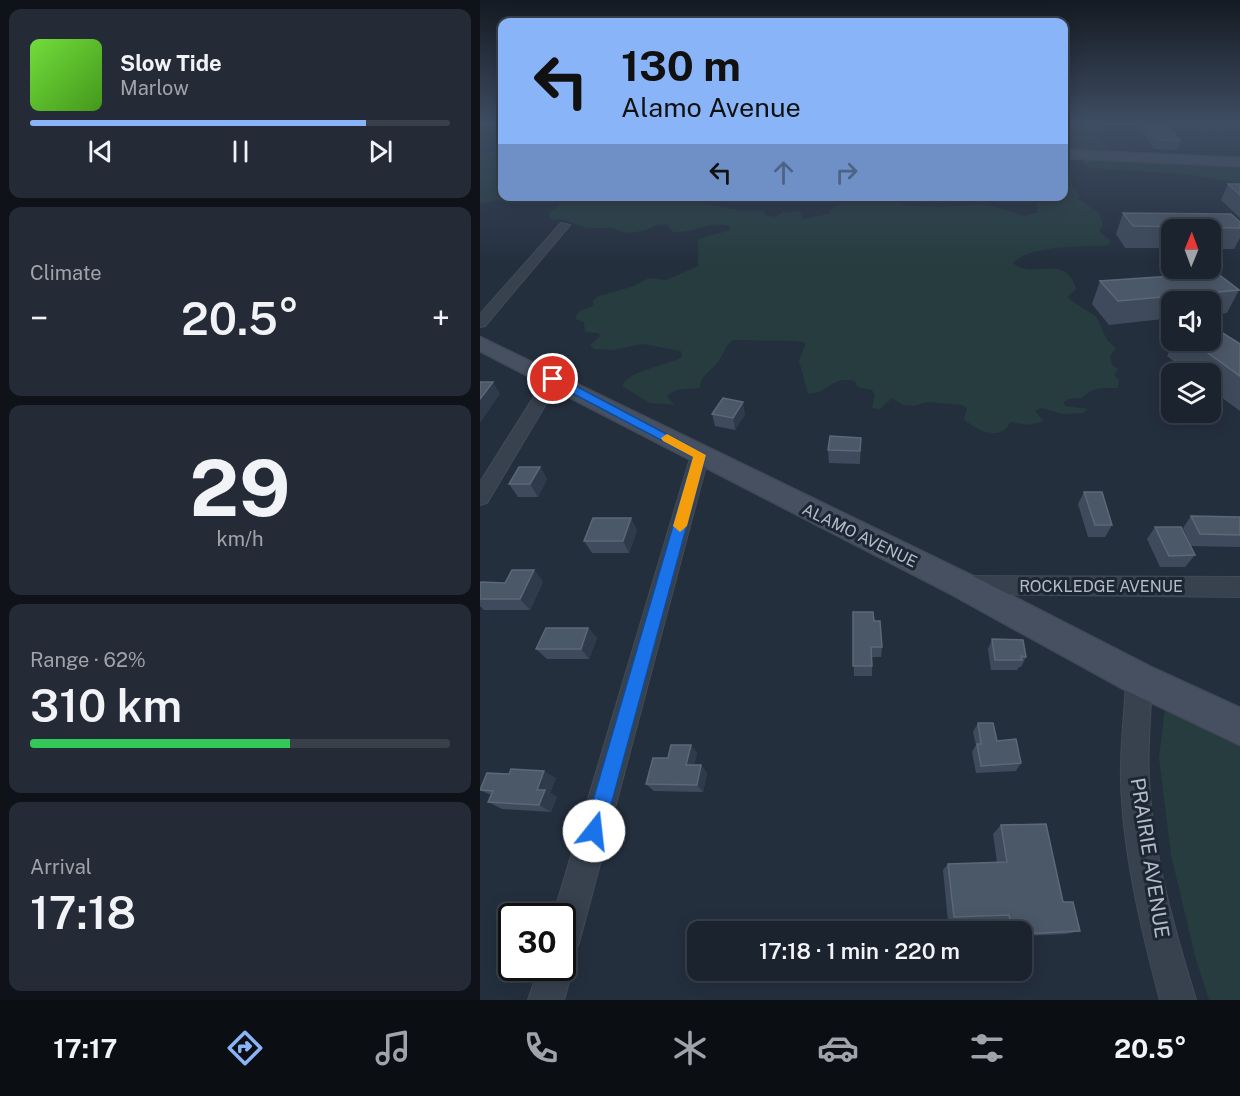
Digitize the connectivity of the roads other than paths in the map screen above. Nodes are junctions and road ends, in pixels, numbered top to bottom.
1 (565, 225) dead end
2 (480, 323) edge
3 (480, 343) edge
4 (553, 379) junction
5 (700, 455) junction
6 (480, 498) edge
7 (962, 585) junction
8 (1240, 587) edge
9 (1139, 679) junction
10 (1240, 727) edge
11 (573, 903) edge
12 (552, 981) edge
13 (546, 1000) edge
14 (1178, 1000) edge

1 - 2 street
3 - 4 street, ALAMO AVENUE
4 - 5 street, ALAMO AVENUE
4 - 6 street
5 - 7 street, ALAMO AVENUE
5 - 11 street
7 - 8 street, ROCKLEDGE AVENUE
7 - 9 street, ALAMO AVENUE
9 - 10 street, ALAMO AVENUE
9 - 14 street, PRAIRIE AVENUE
12 - 13 street

